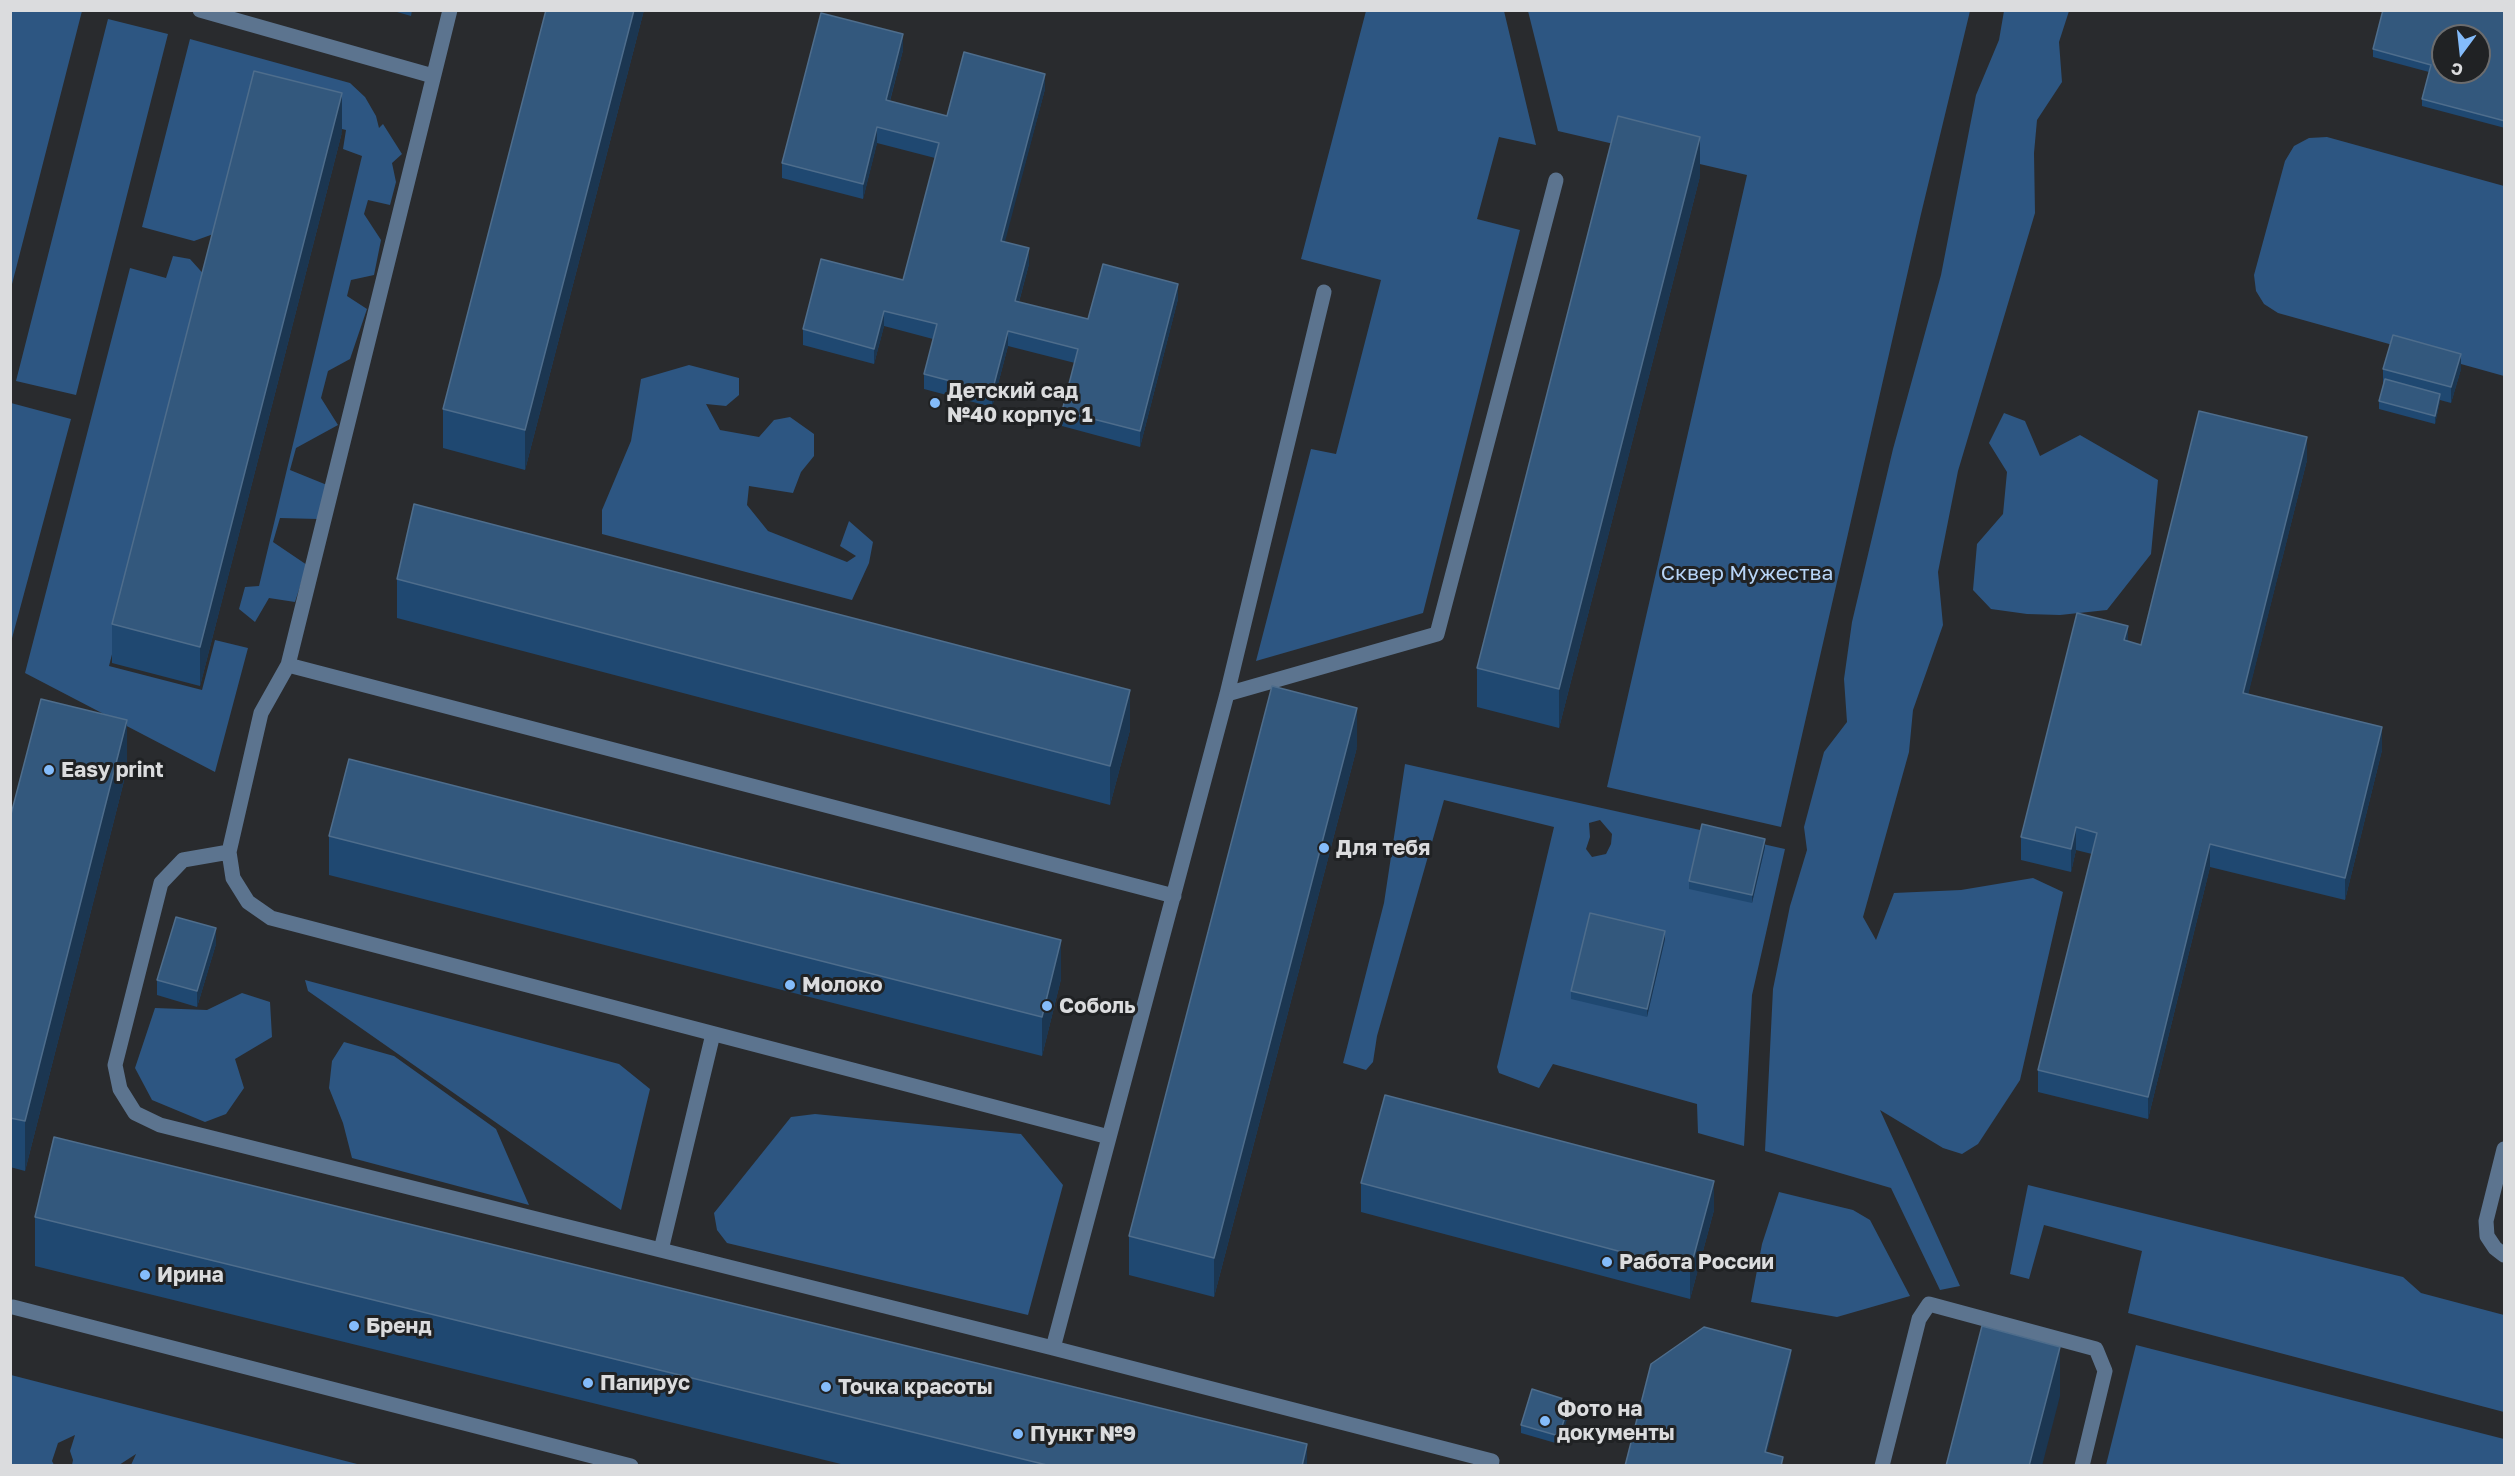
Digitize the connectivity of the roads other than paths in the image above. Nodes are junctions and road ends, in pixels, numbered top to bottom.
1 (200, 10) edge
2 (450, 10) edge
3 (433, 76) junction
4 (1556, 180) dead end
5 (1324, 292) dead end
6 (288, 664) junction
7 (1227, 694) junction
8 (229, 852) junction
9 (1174, 896) junction
10 (713, 1034) junction
11 (1109, 1137) junction
12 (2505, 1149) edge
13 (661, 1250) junction
14 (2505, 1255) edge
15 (13, 1307) dead end
16 (1053, 1348) junction
17 (571, 1450) junction
18 (567, 1466) edge
19 (631, 1466) edge
20 (1491, 1466) edge
21 (1882, 1466) edge
22 (2082, 1466) edge

1 - 3 lane
2 - 3 lane
3 - 6 lane
4 - 7 lane
5 - 7 lane
6 - 8 lane
6 - 9 lane
7 - 9 lane
8 - 10 lane
8 - 13 lane
9 - 11 lane
10 - 11 lane
10 - 13 lane
11 - 16 lane
12 - 14 lane
13 - 16 lane
15 - 17 lane
16 - 20 lane
17 - 18 lane
17 - 19 lane
21 - 22 lane

